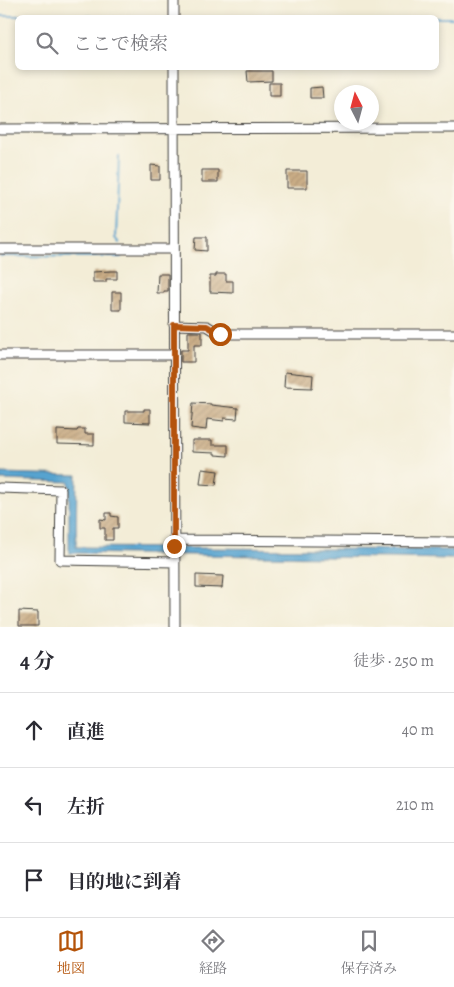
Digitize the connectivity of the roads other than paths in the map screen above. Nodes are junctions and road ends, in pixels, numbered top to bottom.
1 (174, 0) edge
2 (174, 15) edge
3 (174, 70) edge
4 (454, 128) edge
5 (0, 129) edge
6 (174, 130) junction
7 (0, 249) edge
8 (174, 249) junction
9 (174, 325) junction
10 (454, 334) edge
11 (174, 355) junction
12 (0, 356) edge
13 (0, 488) edge
14 (454, 542) edge
15 (174, 551) junction
16 (175, 627) edge

1 - 2 street
3 - 6 street
4 - 6 street
5 - 6 street
6 - 8 street
7 - 8 street
8 - 9 street
9 - 10 street
9 - 11 street
11 - 12 street
11 - 15 street
13 - 15 street
14 - 15 street
15 - 16 street

